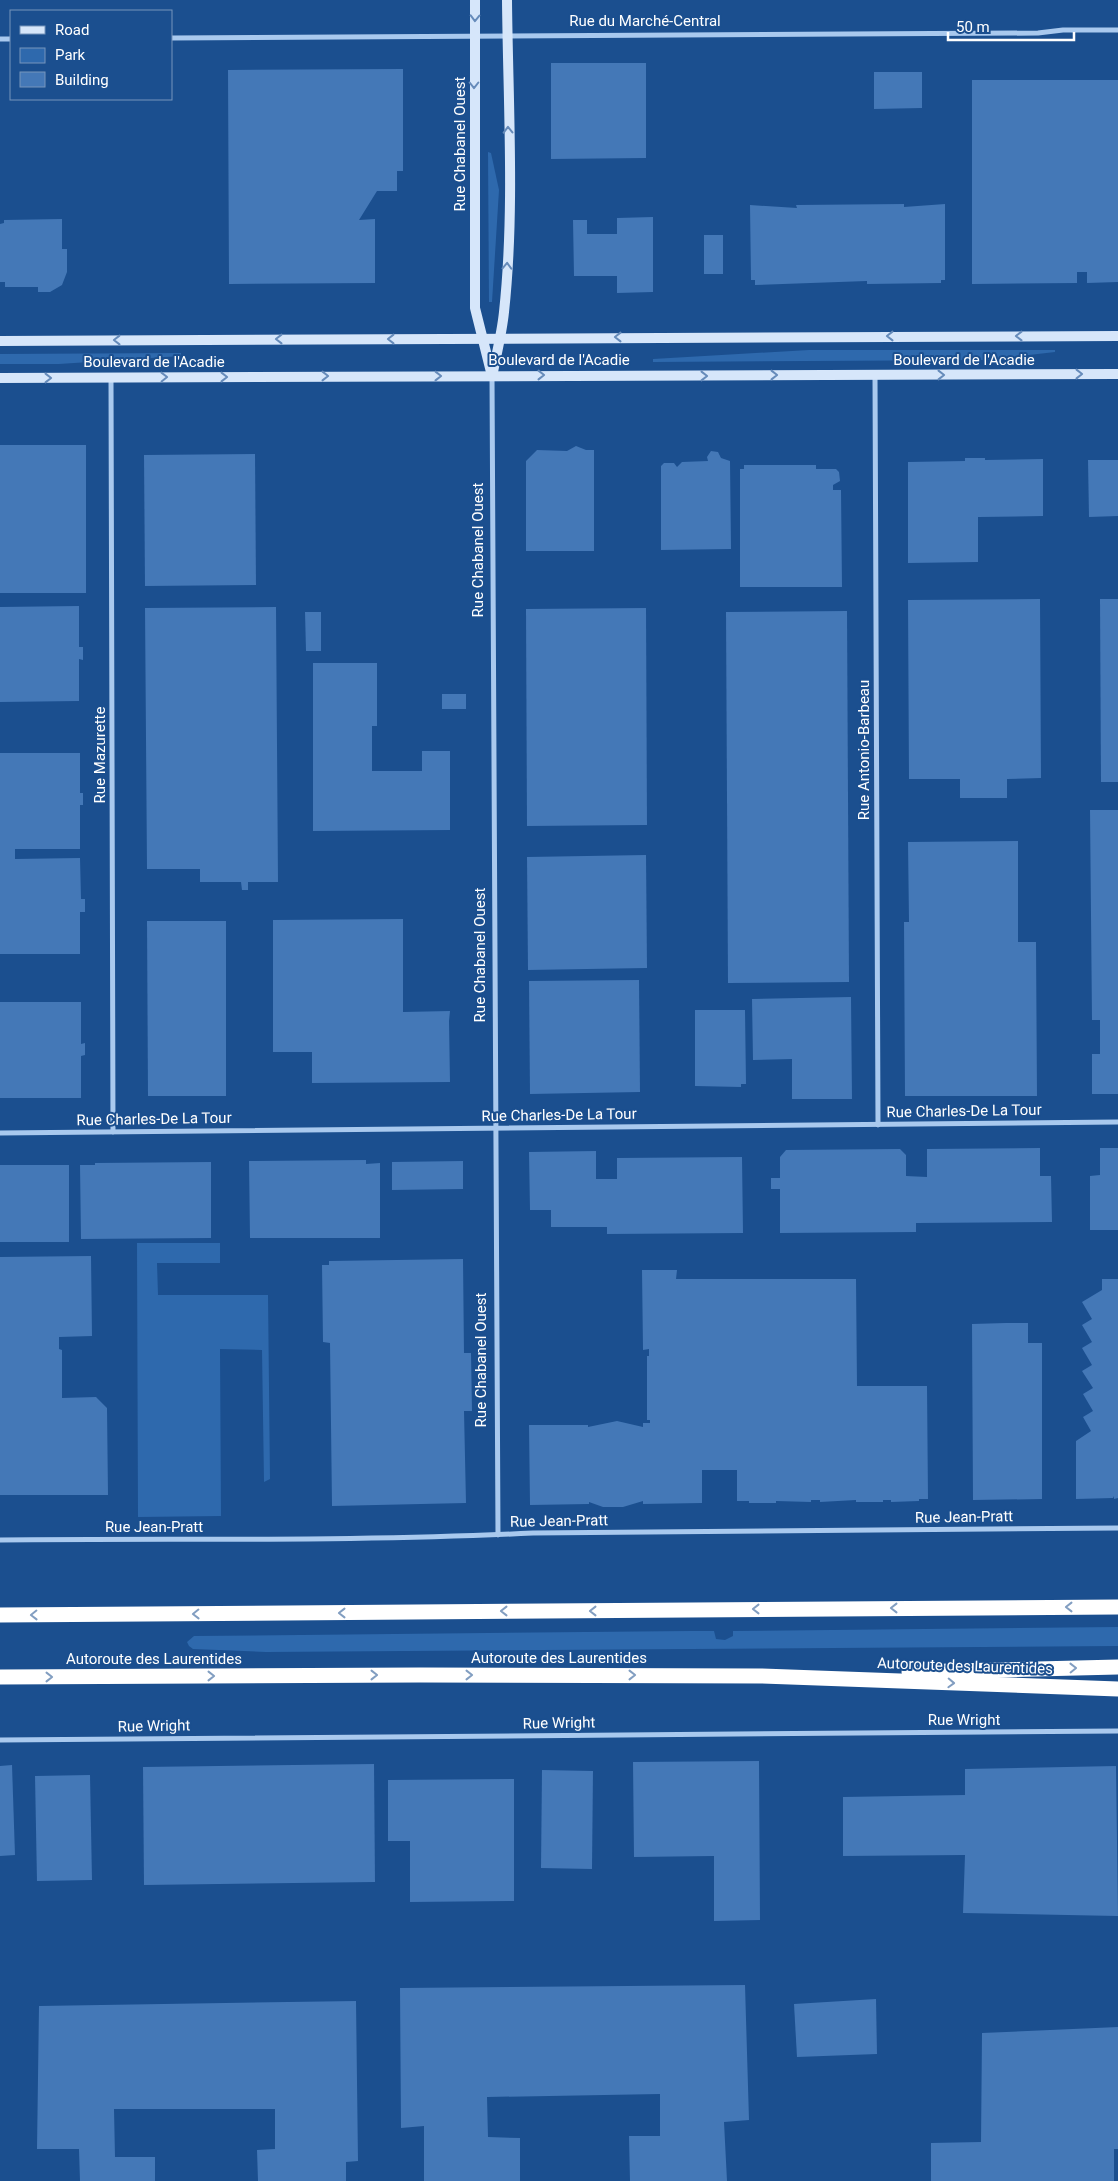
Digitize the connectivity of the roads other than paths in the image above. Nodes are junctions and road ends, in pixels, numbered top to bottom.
1 (475, 0) edge
2 (508, 0) edge
3 (1118, 30) edge
4 (507, 35) junction
5 (475, 36) junction
6 (172, 38) edge
7 (1118, 336) edge
8 (500, 337) junction
9 (482, 338) junction
10 (0, 341) edge
11 (1118, 374) edge
12 (492, 376) junction
13 (875, 376) junction
14 (0, 378) edge
15 (111, 378) junction
16 (1118, 1122) edge
17 (878, 1125) junction
18 (495, 1128) junction
19 (113, 1132) junction
20 (0, 1133) edge
21 (1118, 1528) edge
22 (498, 1535) junction
23 (0, 1540) edge
24 (1118, 1607) edge
25 (0, 1615) edge
26 (1118, 1667) edge
27 (762, 1676) junction
28 (0, 1677) edge
29 (1118, 1690) edge
30 (1118, 1731) edge
31 (0, 1740) edge

1 -> 5 main road, Rue Chabanel Ouest
2 - 4 main road, Rue Chabanel Ouest
3 - 4 street, Rue du Marché-Central
4 - 5 street, Rue du Marché-Central
8 -> 4 main road, Rue Chabanel Ouest
5 - 6 street, Rue du Marché-Central
5 -> 9 main road, Rue Chabanel Ouest
7 -> 8 main road, Boulevard de l'Acadie
8 - 9 main road, Boulevard de l'Acadie
8 - 12 main road, Rue Chabanel Ouest
9 -> 10 main road, Boulevard de l'Acadie
9 - 12 main road, Rue Chabanel Ouest
13 -> 11 main road, Boulevard de l'Acadie
12 -> 13 main road, Boulevard de l'Acadie
15 -> 12 main road, Boulevard de l'Acadie
12 - 18 street, Rue Chabanel Ouest
13 - 17 street, Rue Antonio-Barbeau
14 -> 15 main road, Boulevard de l'Acadie
15 - 19 street, Rue Mazurette
16 - 17 street, Rue Charles-De La Tour
17 - 18 street, Rue Charles-De La Tour
18 - 19 street, Rue Charles-De La Tour
18 - 22 street, Rue Chabanel Ouest
19 - 20 street, Rue Charles-De La Tour
21 - 22 street, Rue Jean-Pratt
22 - 23 street, Rue Jean-Pratt
24 -> 25 highway
27 -> 26 highway
28 -> 27 highway, Autoroute des Laurentides
27 -> 29 highway, Autoroute des Laurentides
30 - 31 street, Rue Wright

